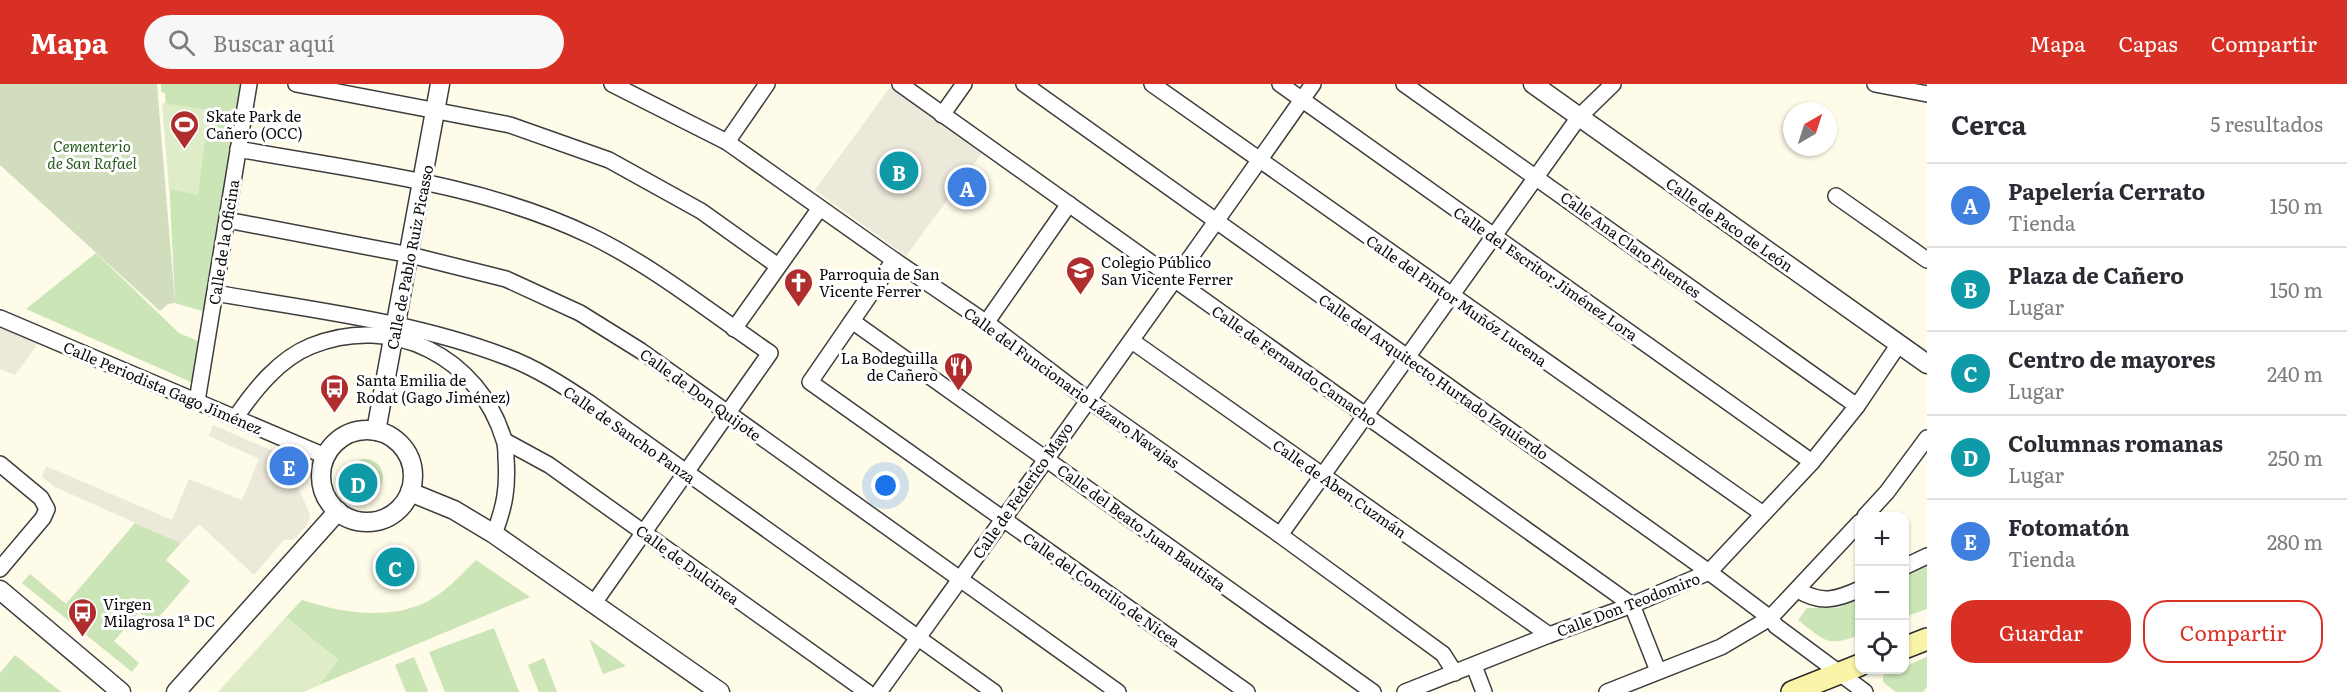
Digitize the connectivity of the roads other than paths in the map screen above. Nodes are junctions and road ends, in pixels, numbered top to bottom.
1 (249, 84) edge
2 (296, 84) edge
3 (440, 84) edge
4 (767, 84) edge
5 (900, 84) edge
6 (964, 84) edge
7 (1024, 84) edge
8 (1152, 84) edge
9 (1280, 84) edge
10 (1313, 84) edge
11 (1404, 84) edge
12 (1533, 84) edge
13 (1613, 84) edge
14 (1875, 84) edge
15 (620, 85) edge
16 (1927, 94) edge
17 (1302, 100) junction
18 (436, 110) junction
19 (942, 115) junction
20 (1579, 117) junction
21 (727, 142) junction
22 (238, 149) junction
23 (1260, 159) junction
24 (1536, 177) junction
25 (423, 182) junction
26 (1836, 196) dead end
27 (1069, 204) junction
28 (820, 208) junction
29 (227, 220) junction
30 (1216, 222) junction
31 (1494, 235) junction
32 (410, 255) junction
33 (894, 260) junction
34 (1927, 260) edge
35 (778, 266) junction
36 (1174, 279) junction
37 (215, 293) junction
38 (1452, 296) junction
39 (0, 318) edge
40 (852, 321) junction
41 (986, 323) junction
42 (734, 329) junction
43 (395, 330) junction
44 (1131, 341) junction
45 (1899, 344) junction
46 (1408, 357) junction
47 (1927, 364) edge
48 (1087, 399) junction
49 (197, 401) junction
50 (1857, 406) junction
51 (728, 414) junction
52 (1366, 415) junction
53 (236, 417) junction
54 (376, 431) junction
55 (1927, 438) edge
56 (505, 441) junction
57 (325, 456) junction
58 (1046, 458) junction
59 (1812, 462) junction
60 (0, 464) edge
61 (686, 473) junction
62 (1322, 475) junction
63 (410, 492) junction
64 (338, 511) junction
65 (1869, 512) edge
66 (1763, 514) junction
67 (1003, 519) junction
68 (1855, 527) edge
69 (644, 532) junction
70 (494, 534) junction
71 (1280, 535) junction
72 (1927, 556) edge
73 (1907, 566) edge
74 (0, 569) edge
75 (1709, 572) junction
76 (960, 578) junction
77 (1798, 590) junction
78 (1855, 591) edge
79 (2, 594) edge
80 (594, 603) junction
81 (1632, 605) junction
82 (1770, 618) junction
83 (1549, 635) junction
84 (918, 637) junction
85 (1927, 639) edge
86 (1909, 646) edge
87 (1474, 666) junction
88 (1855, 667) edge
89 (1658, 671) junction
90 (1455, 673) junction
91 (1840, 673) junction
92 (121, 692) edge
93 (176, 692) edge
94 (720, 692) edge
95 (867, 692) edge
96 (879, 692) edge
97 (994, 692) edge
98 (1118, 692) edge
99 (1247, 692) edge
100 (1373, 692) edge
101 (1405, 692) edge
102 (1484, 692) edge
103 (1607, 692) edge
104 (1792, 692) edge
105 (1865, 692) edge

1 - 22 street, Calle de la Oficina
2 - 18 street
3 - 18 street, Calle de Pablo Ruiz Picasso
4 - 21 street
5 - 19 street, Calle de Fernando Camacho
6 - 19 street
7 - 30 street, Calle del Arquitecto Hurtado Izquierdo
8 - 23 street, Calle del Pintor Muñóz Lucena
9 - 17 street, Calle del Escritor Jiménez Lora
10 - 17 street, Calle de Federico Mayo
11 - 24 street, Calle Ana Claro Fuentes
12 - 20 street, Calle de Paco de León
13 - 20 street
14 - 16 street
15 - 21 street, Calle del Funcionario Lázaro Navajas
17 - 23 street, Calle de Federico Mayo
17 - 31 street, Calle del Escritor Jiménez Lora
18 - 25 street, Calle de Pablo Ruiz Picasso
18 - 35 street
19 - 27 street, Calle de Fernando Camacho
20 - 24 street
20 - 45 street, Calle de Paco de León
21 - 28 street, Calle del Funcionario Lázaro Navajas
22 - 25 street
22 - 29 street, Calle de la Oficina
23 - 30 street, Calle de Federico Mayo
23 - 38 street, Calle del Pintor Muñóz Lucena
24 - 31 street
24 - 50 street, Calle Ana Claro Fuentes
25 - 32 street, Calle de Pablo Ruiz Picasso
25 - 42 street
26 - 34 street
27 - 36 street, Calle de Fernando Camacho
27 - 41 street
28 - 33 street, Calle del Funcionario Lázaro Navajas
28 - 35 street
29 - 32 street, Calle de Don Quijote
29 - 37 street, Calle de la Oficina
30 - 36 street, Calle de Federico Mayo
30 - 46 street, Calle del Arquitecto Hurtado Izquierdo
31 - 38 street
31 - 59 street, Calle del Escritor Jiménez Lora
32 - 43 street, Calle de Pablo Ruiz Picasso
32 - 51 street, Calle de Don Quijote
33 - 40 street
33 - 41 street, Calle del Funcionario Lázaro Navajas
35 - 42 street
36 - 44 street, Calle de Federico Mayo
36 - 52 street, Calle de Fernando Camacho
37 - 43 street, Calle de Sancho Panza
37 - 49 street, Calle de la Oficina
38 - 46 street
38 - 66 street, Calle del Pintor Muñóz Lucena
39 - 49 street, Calle Periodista Gago Jiménez
40 - 58 street, Calle del Beato Juan Bautista
40 - 67 street, Calle del Concilio de Nicea
41 - 48 street, Calle del Funcionario Lázaro Navajas
42 - 51 street
43 - 53 street
43 - 54 street, Calle de Pablo Ruiz Picasso
43 - 56 street
43 - 61 street, Calle de Sancho Panza
44 - 48 street, Calle de Federico Mayo
44 - 62 street, Calle de Aben Cuzmán
45 - 47 street, Calle de Paco de León
45 - 50 street, Calle Don Teodomiro
46 - 52 street
46 - 75 street, Calle del Arquitecto Hurtado Izquierdo
48 - 58 street, Calle de Federico Mayo
48 - 71 street, Calle del Funcionario Lázaro Navajas
49 - 53 street, Calle Periodista Gago Jiménez
50 - 59 street, Calle Don Teodomiro
51 - 61 street
51 - 76 street, Calle de Don Quijote
52 - 62 street
52 - 81 street, Calle de Fernando Camacho
53 - 57 street, Calle Periodista Gago Jiménez
54 - 57 street
54 - 63 street
55 - 65 street
56 - 69 street, Calle de Dulcinea
56 - 70 street
57 - 64 street
58 - 67 street, Calle de Federico Mayo
58 - 100 street, Calle del Beato Juan Bautista
59 - 66 street, Calle Don Teodomiro
60 - 74 street
61 - 69 street
61 - 84 street, Calle de Sancho Panza
62 - 71 street
62 - 83 street, Calle de Aben Cuzmán
63 - 64 street
63 - 70 street
64 - 93 street
66 - 75 street, Calle Don Teodomiro
67 - 76 street, Calle de Federico Mayo
67 - 99 street, Calle del Concilio de Nicea
68 - 77 street
69 - 80 street
69 - 95 street, Calle de Dulcinea
70 - 80 street
71 - 90 street, Calle del Funcionario Lázaro Navajas
72 - 73 street
75 - 81 street, Calle Don Teodomiro
75 - 82 street, Calle del Arquitecto Hurtado Izquierdo
76 - 84 street, Calle de Federico Mayo
76 - 98 street, Calle de Don Quijote
77 - 78 street
77 - 82 street
79 - 92 street
80 - 94 street
81 - 83 street, Calle Don Teodomiro
81 - 89 street
82 - 89 street
82 - 91 street, Calle del Arquitecto Hurtado Izquierdo
83 - 87 street, Calle Don Teodomiro
84 - 96 street, Calle de Federico Mayo
84 - 97 street, Calle de Sancho Panza
85 - 86 main road
87 - 90 street, Calle Don Teodomiro
87 - 102 street
88 - 91 main road
89 - 103 street
90 - 101 street, Calle Don Teodomiro
91 - 104 main road
91 - 105 street, Calle del Arquitecto Hurtado Izquierdo

